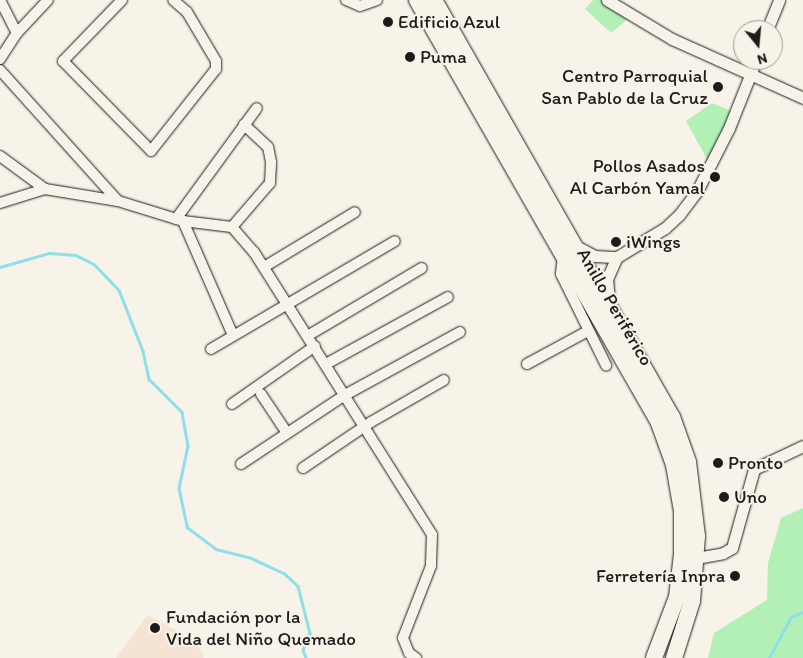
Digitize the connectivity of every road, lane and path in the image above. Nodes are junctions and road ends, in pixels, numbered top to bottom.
1 (0, 0) edge
2 (48, 0) edge
3 (122, 0) edge
4 (172, 0) edge
5 (346, 0) edge
6 (377, 0) edge
7 (417, 0) edge
8 (434, 0) edge
9 (607, 0) edge
10 (779, 0) edge
11 (772, 20) edge
12 (17, 33) junction
13 (0, 59) edge
14 (0, 70) edge
15 (752, 70) edge
16 (750, 74) junction
17 (803, 98) edge
18 (257, 108) dead end
19 (244, 125) junction
20 (0, 156) edge
21 (45, 189) junction
22 (118, 201) junction
23 (0, 203) edge
24 (355, 212) dead end
25 (179, 220) junction
26 (232, 227) junction
27 (395, 241) dead end
28 (570, 251) junction
29 (616, 257) junction
30 (264, 267) junction
31 (422, 268) dead end
32 (448, 297) dead end
33 (288, 304) junction
34 (615, 314) junction
35 (588, 331) junction
36 (460, 332) dead end
37 (232, 333) junction
38 (309, 335) junction
39 (315, 346) junction
40 (211, 349) dead end
41 (326, 364) junction
42 (527, 364) dead end
43 (606, 365) dead end
44 (444, 380) dead end
45 (260, 394) dead end
46 (345, 395) junction
47 (232, 404) dead end
48 (365, 425) junction
49 (287, 433) junction
50 (803, 446) edge
51 (241, 464) dead end
52 (303, 468) dead end
53 (695, 564) junction
54 (416, 658) edge
55 (654, 658) edge
56 (674, 658) edge
57 (685, 658) edge

1 - 12 street
2 - 12 street
3 - 4 street
5 - 6 street
7 - 28 highway, Anillo Periférico
8 - 28 highway, Anillo Periférico
9 - 16 street
10 - 11 street
12 - 13 street
14 - 22 street
15 - 16 street
16 - 17 street
16 - 29 street
18 - 19 street
19 - 25 street
19 - 26 street
20 - 21 street
21 - 22 street
21 - 23 street
22 - 25 street
24 - 30 street
25 - 26 street
25 - 37 street
26 - 30 street
27 - 33 street
28 - 29 street
28 - 34 highway, Anillo Periférico
28 - 35 street
28 - 55 highway, Anillo Periférico
29 - 34 street
30 - 33 street
31 - 38 street
32 - 41 street
33 - 37 street
33 - 38 street
34 - 53 highway, Anillo Periférico
35 - 42 street
35 - 43 street
36 - 46 street
37 - 40 street
38 - 39 street
39 - 41 street
39 - 47 street
41 - 46 street
44 - 48 street
45 - 49 street
46 - 48 street
46 - 49 street
48 - 52 street
48 - 54 street
49 - 51 street
50 - 53 street
53 - 56 highway, Anillo Periférico
53 - 57 highway

